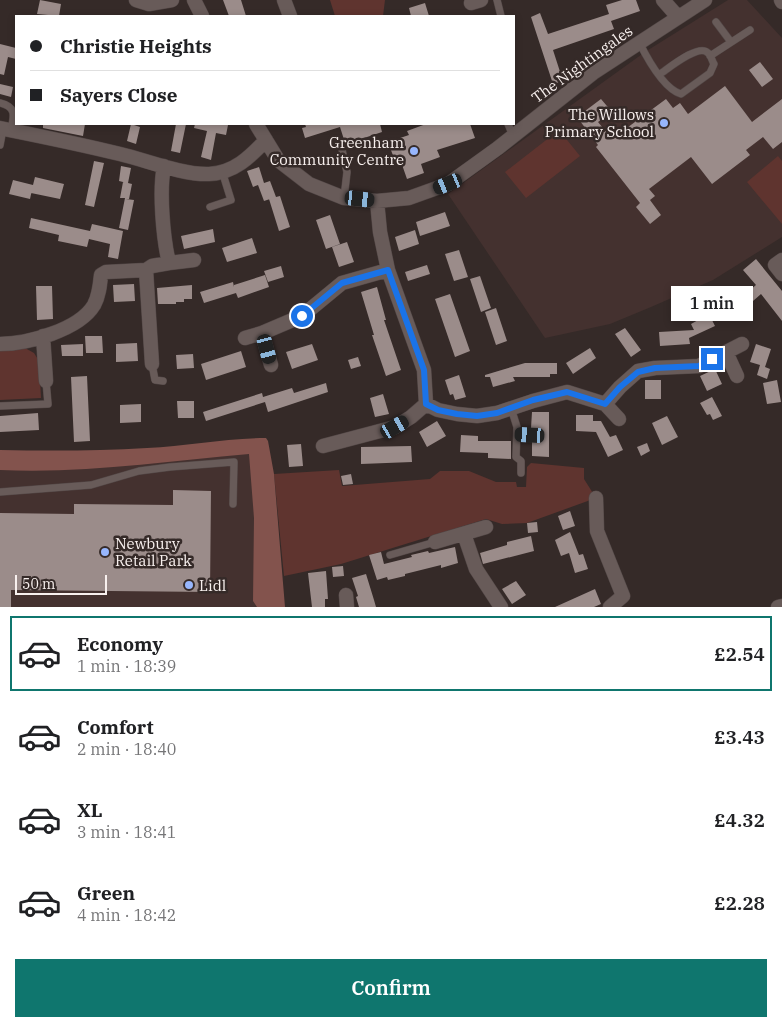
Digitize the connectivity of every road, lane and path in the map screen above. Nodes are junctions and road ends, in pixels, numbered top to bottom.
1 (136, 0) edge
2 (172, 0) edge
3 (194, 0) edge
4 (284, 0) edge
5 (496, 0) edge
6 (663, 0) edge
7 (705, 0) edge
8 (202, 15) edge
9 (290, 15) edge
10 (502, 15) edge
11 (678, 17) junction
12 (716, 22) dead end
13 (750, 30) dead end
14 (639, 42) junction
15 (731, 42) junction
16 (710, 56) junction
17 (660, 74) junction
18 (0, 103) edge
19 (257, 125) edge
20 (5, 129) edge
21 (511, 130) edge
22 (266, 140) junction
23 (0, 145) edge
24 (342, 150) dead end
25 (164, 166) junction
26 (222, 171) junction
27 (344, 198) junction
28 (377, 201) junction
29 (210, 206) dead end
30 (194, 260) dead end
31 (782, 260) edge
32 (170, 263) junction
33 (146, 270) junction
34 (388, 270) junction
35 (782, 274) edge
36 (262, 333) junction
37 (43, 336) junction
38 (245, 338) dead end
39 (0, 344) edge
40 (742, 344) dead end
41 (726, 352) junction
42 (152, 364) joint
43 (271, 365) dead end
44 (737, 376) dead end
45 (46, 381) joint
46 (163, 381) dead end
47 (426, 404) junction
48 (605, 404) junction
49 (0, 406) edge
50 (511, 408) junction
51 (619, 419) dead end
52 (517, 435) junction
53 (530, 435) dead end
54 (323, 446) dead end
55 (521, 473) dead end
56 (0, 492) edge
57 (596, 498) dead end
58 (233, 504) dead end
59 (486, 527) dead end
60 (464, 534) junction
61 (435, 542) joint
62 (390, 555) dead end
63 (782, 606) edge
64 (501, 607) edge
65 (610, 607) edge
66 (778, 607) edge

1 - 2 street
3 - 8 street
4 - 9 street
5 - 10 lane
6 - 11 street
7 - 11 street, The Nightingales
11 - 14 street, The Nightingales
12 - 15 lane
13 - 15 lane
14 - 17 lane
14 - 21 street, The Nightingales
15 - 16 lane
16 - 17 lane
16 - 17 lane
18 - 20 lane
19 - 22 street, The Nightingales
20 - 23 lane
20 - 25 street
21 - 28 street, The Nightingales
22 - 26 street
22 - 27 street, The Nightingales
24 - 27 lane
25 - 26 street
25 - 32 street
26 - 29 lane
27 - 28 street, The Nightingales
28 - 34 street
30 - 32 street
31 - 35 street
32 - 33 street
33 - 37 street
33 - 42 street
34 - 36 street
34 - 47 street
36 - 38 street
36 - 43 street
37 - 39 street
37 - 45 street
40 - 41 street
41 - 44 street
41 - 48 street
42 - 46 lane
45 - 49 lane
47 - 50 street
47 - 54 street
48 - 50 street
48 - 51 street
50 - 52 lane
52 - 53 lane
52 - 55 lane
56 - 58 lane
57 - 65 street
59 - 60 street
60 - 61 street
60 - 64 street
61 - 62 lane
63 - 66 street

